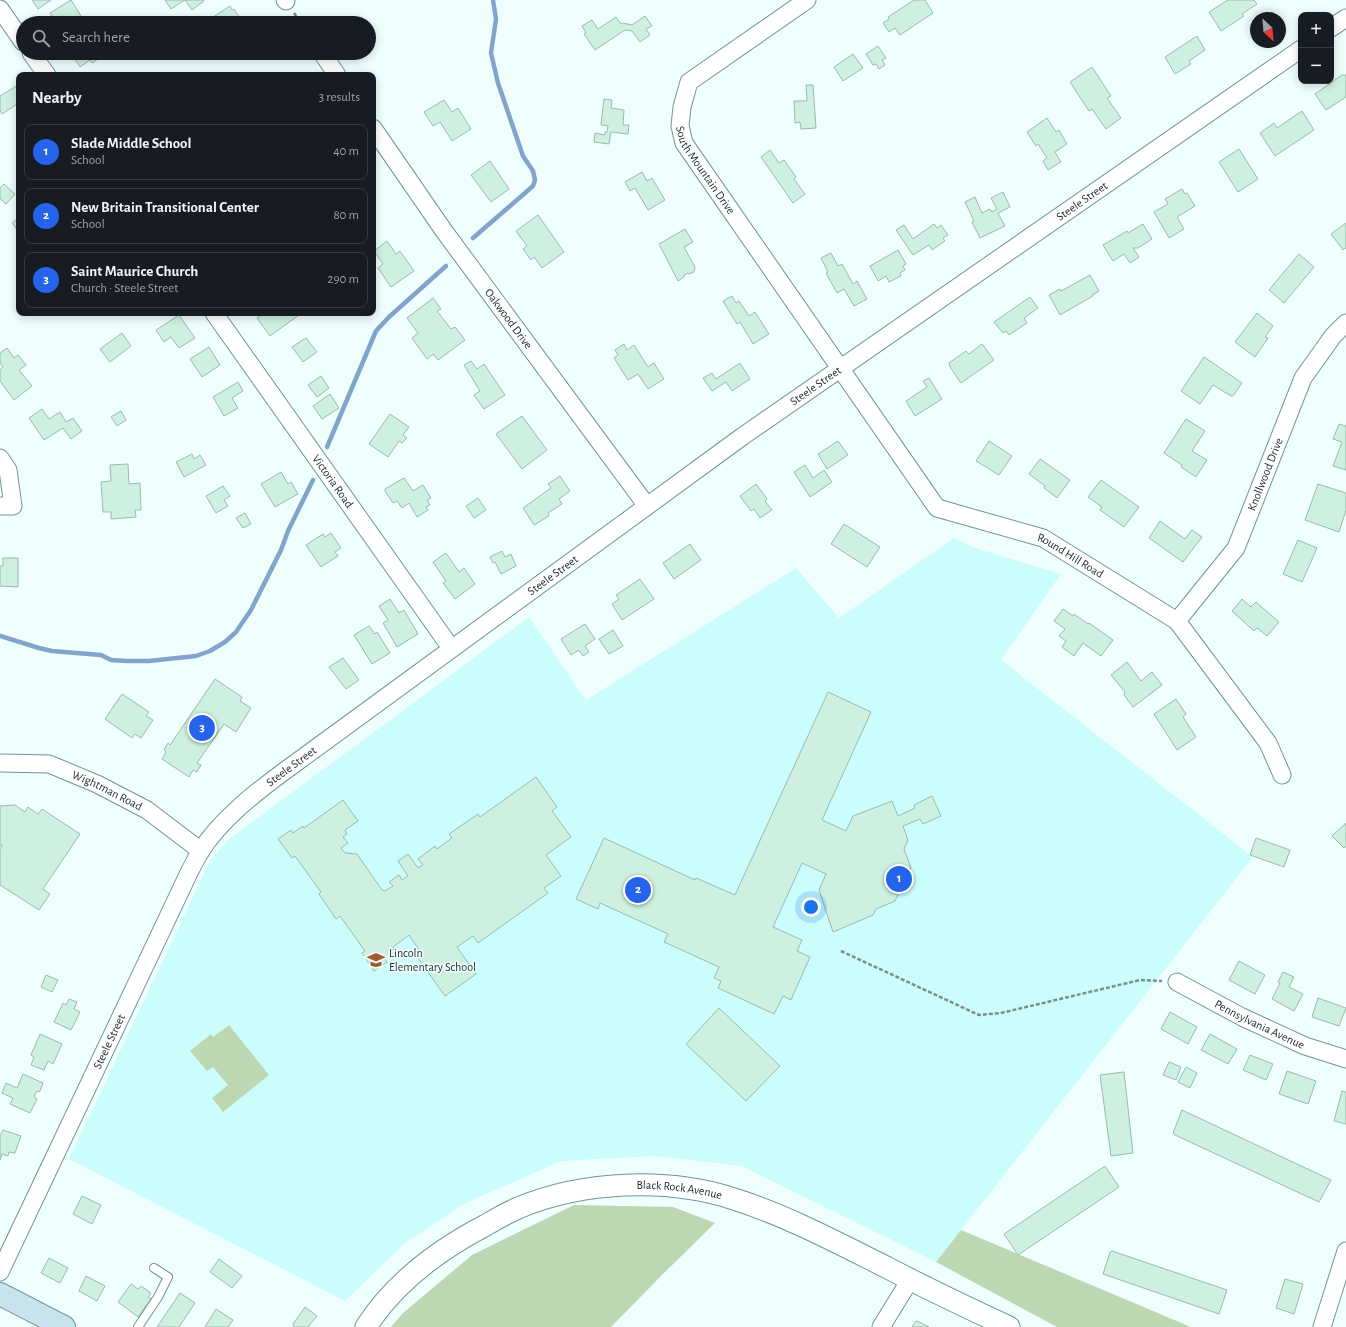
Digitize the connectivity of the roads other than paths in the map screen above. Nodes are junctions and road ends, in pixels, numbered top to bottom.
1 (808, 0) edge
2 (0, 9) edge
3 (1346, 18) edge
4 (1334, 26) edge
5 (16, 32) edge
6 (1298, 51) edge
7 (36, 60) edge
8 (327, 60) edge
9 (44, 72) edge
10 (335, 72) edge
11 (376, 132) edge
12 (216, 316) edge
13 (1346, 323) edge
14 (841, 368) junction
15 (0, 458) edge
16 (7, 506) edge
17 (647, 506) junction
18 (1177, 621) junction
19 (451, 648) junction
20 (0, 763) edge
21 (1282, 775) dead end
22 (201, 851) junction
23 (1177, 982) road end
24 (1346, 1059) edge
25 (1346, 1251) edge
26 (154, 1268) dead end
27 (0, 1272) edge
28 (910, 1280) junction
29 (0, 1294) edge
30 (64, 1327) edge
31 (138, 1327) edge
32 (366, 1327) edge
33 (881, 1327) edge
34 (1009, 1327) edge
35 (1322, 1327) edge

1 - 14 street, South Mountain Drive
2 - 5 street
3 - 4 street
6 - 14 street, Steele Street
7 - 9 street
8 - 10 street
11 - 17 street, Oakwood Drive
12 - 19 street, Victoria Road
13 - 18 street, Knollwood Drive
14 - 17 street, Steele Street
14 - 18 street, Round Hill Road
15 - 16 street
17 - 19 street, Steele Street
18 - 21 street, Round Hill Road
19 - 22 street, Steele Street
20 - 22 street, Wightman Road
22 - 27 street, Steele Street
23 - 24 street, Pennsylvania Avenue
25 - 35 street
26 - 31 lane
28 - 32 street, Black Rock Avenue
28 - 33 street
28 - 34 street, Black Rock Avenue
29 - 30 main road

